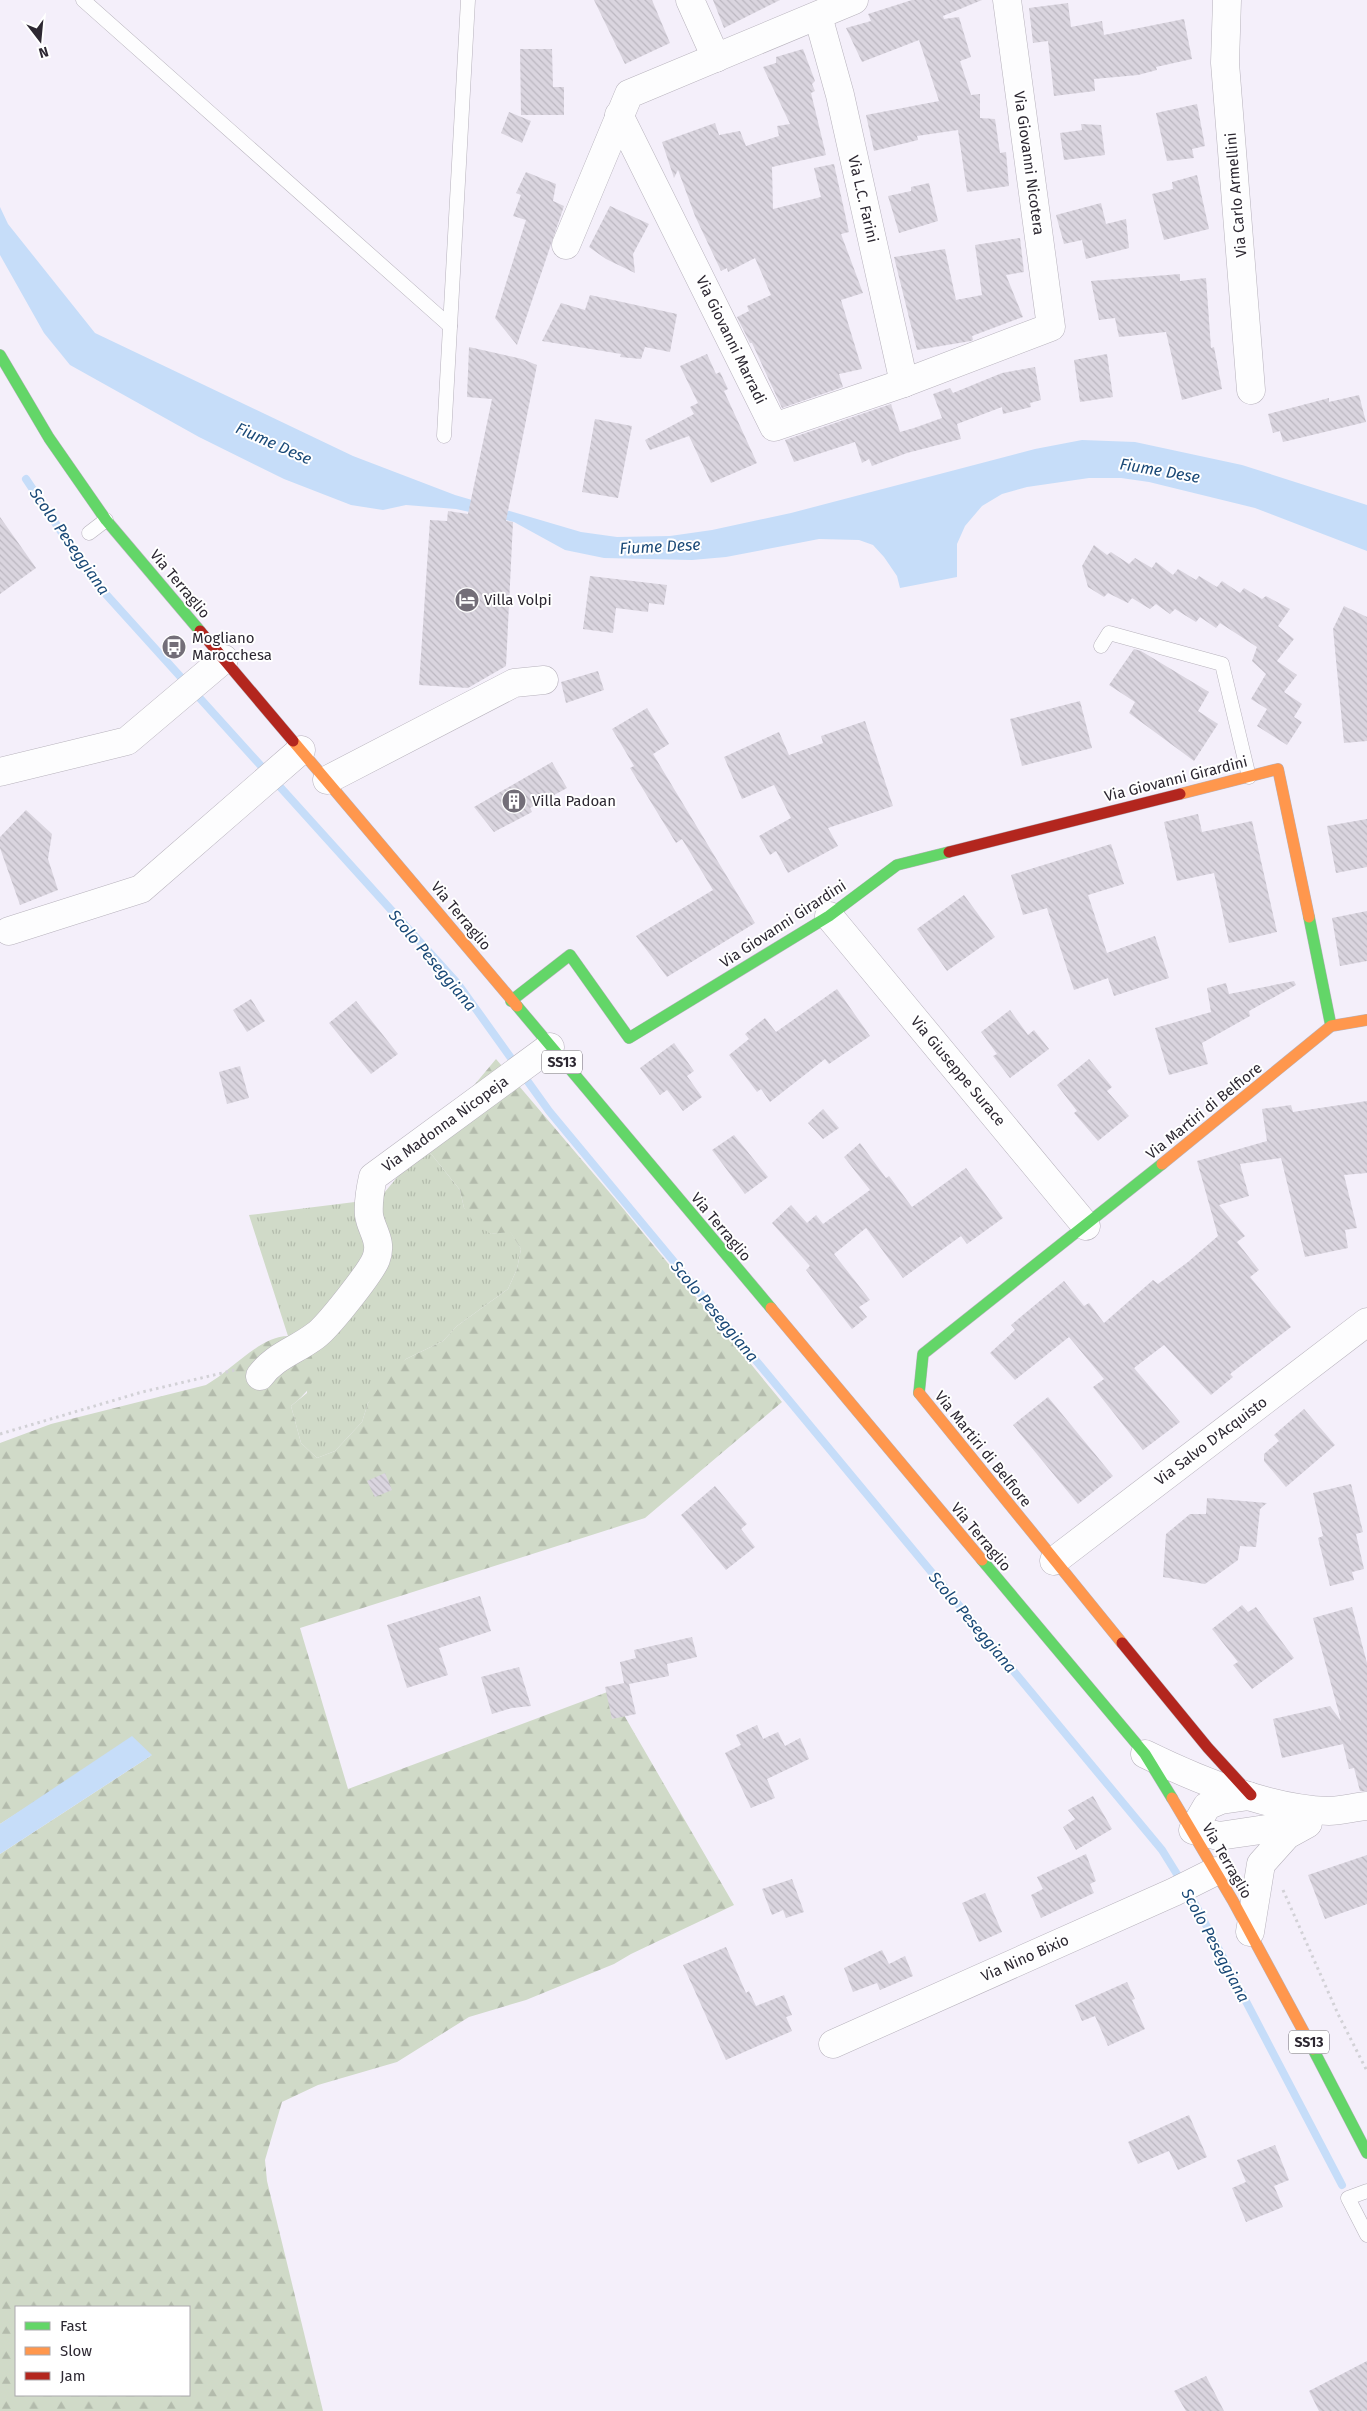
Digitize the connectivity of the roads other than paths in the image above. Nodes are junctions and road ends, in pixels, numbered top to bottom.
1 (83, 0) edge
2 (468, 0) edge
3 (690, 0) edge
4 (854, 0) edge
5 (1008, 0) edge
6 (1227, 0) edge
7 (818, 16) junction
8 (716, 58) junction
9 (619, 115) junction
10 (566, 245) dead end
11 (450, 326) junction
12 (1051, 327) joint
13 (0, 355) edge
14 (904, 383) junction
15 (1251, 390) dead end
16 (444, 436) dead end
17 (106, 520) junction
18 (89, 533) dead end
19 (1101, 646) dead end
20 (224, 658) junction
21 (544, 680) dead end
22 (301, 750) junction
23 (0, 772) edge
24 (1249, 777) junction
25 (327, 780) junction
26 (829, 916) junction
27 (9, 931) dead end
28 (511, 1000) junction
29 (1367, 1020) edge
30 (1331, 1026) junction
31 (540, 1054) junction
32 (1086, 1226) junction
33 (1367, 1322) edge
34 (265, 1370) road end
35 (1054, 1561) junction
36 (1145, 1754) junction
37 (1251, 1795) junction
38 (1367, 1806) edge
39 (1319, 1817) junction
40 (1193, 1830) junction
41 (1196, 1881) junction
42 (1250, 1932) junction
43 (833, 2044) dead end
44 (1367, 2153) edge
45 (1367, 2191) edge
46 (1367, 2235) edge

1 - 11 lane
2 - 11 lane
3 - 8 street
4 - 7 street
5 - 12 street, Via Giovanni Nicotera
6 - 15 street, Via Carlo Armellini
7 - 8 street
7 - 14 street, Via L.C. Farini
8 - 9 street
9 - 10 street
9 - 14 street, Via Giovanni Marradi
11 - 16 lane
12 - 14 street, Via Giovanni Marradi
13 - 17 main road, Via Terraglio / SS13
17 - 18 lane
17 - 20 main road, Via Terraglio / SS13
19 - 24 lane
20 - 22 main road, Via Terraglio / SS13
20 - 23 street
21 - 25 street
22 - 25 main road, Via Terraglio / SS13
22 - 27 street
24 - 26 main road, Via Giovanni Girardini
24 - 30 main road, Via Giovanni Girardini
25 - 28 main road, Via Terraglio / SS13
26 - 28 main road, Via Giovanni Girardini
26 - 32 street, Via Giuseppe Surace
28 - 31 main road, Via Terraglio / SS13
29 - 30 main road, Via Martiri di Belfiore
30 - 32 main road, Via Martiri di Belfiore
31 - 34 street, Via Madonna Nicopeja
31 - 36 main road, Via Terraglio / SS13
32 - 35 main road, Via Martiri di Belfiore
33 - 35 street, Via Salvo D'Acquisto
35 - 37 main road, Via Martiri di Belfiore
36 - 37 street
36 - 40 main road, Via Terraglio / SS13
37 - 39 street
37 - 40 street
38 - 39 street
39 - 40 street
39 - 42 street
40 - 41 main road, Via Terraglio / SS13
41 - 42 main road, Via Terraglio / SS13
41 - 43 street, Via Nino Bixio
42 - 44 main road, Via Terraglio / SS13
45 - 46 lane

